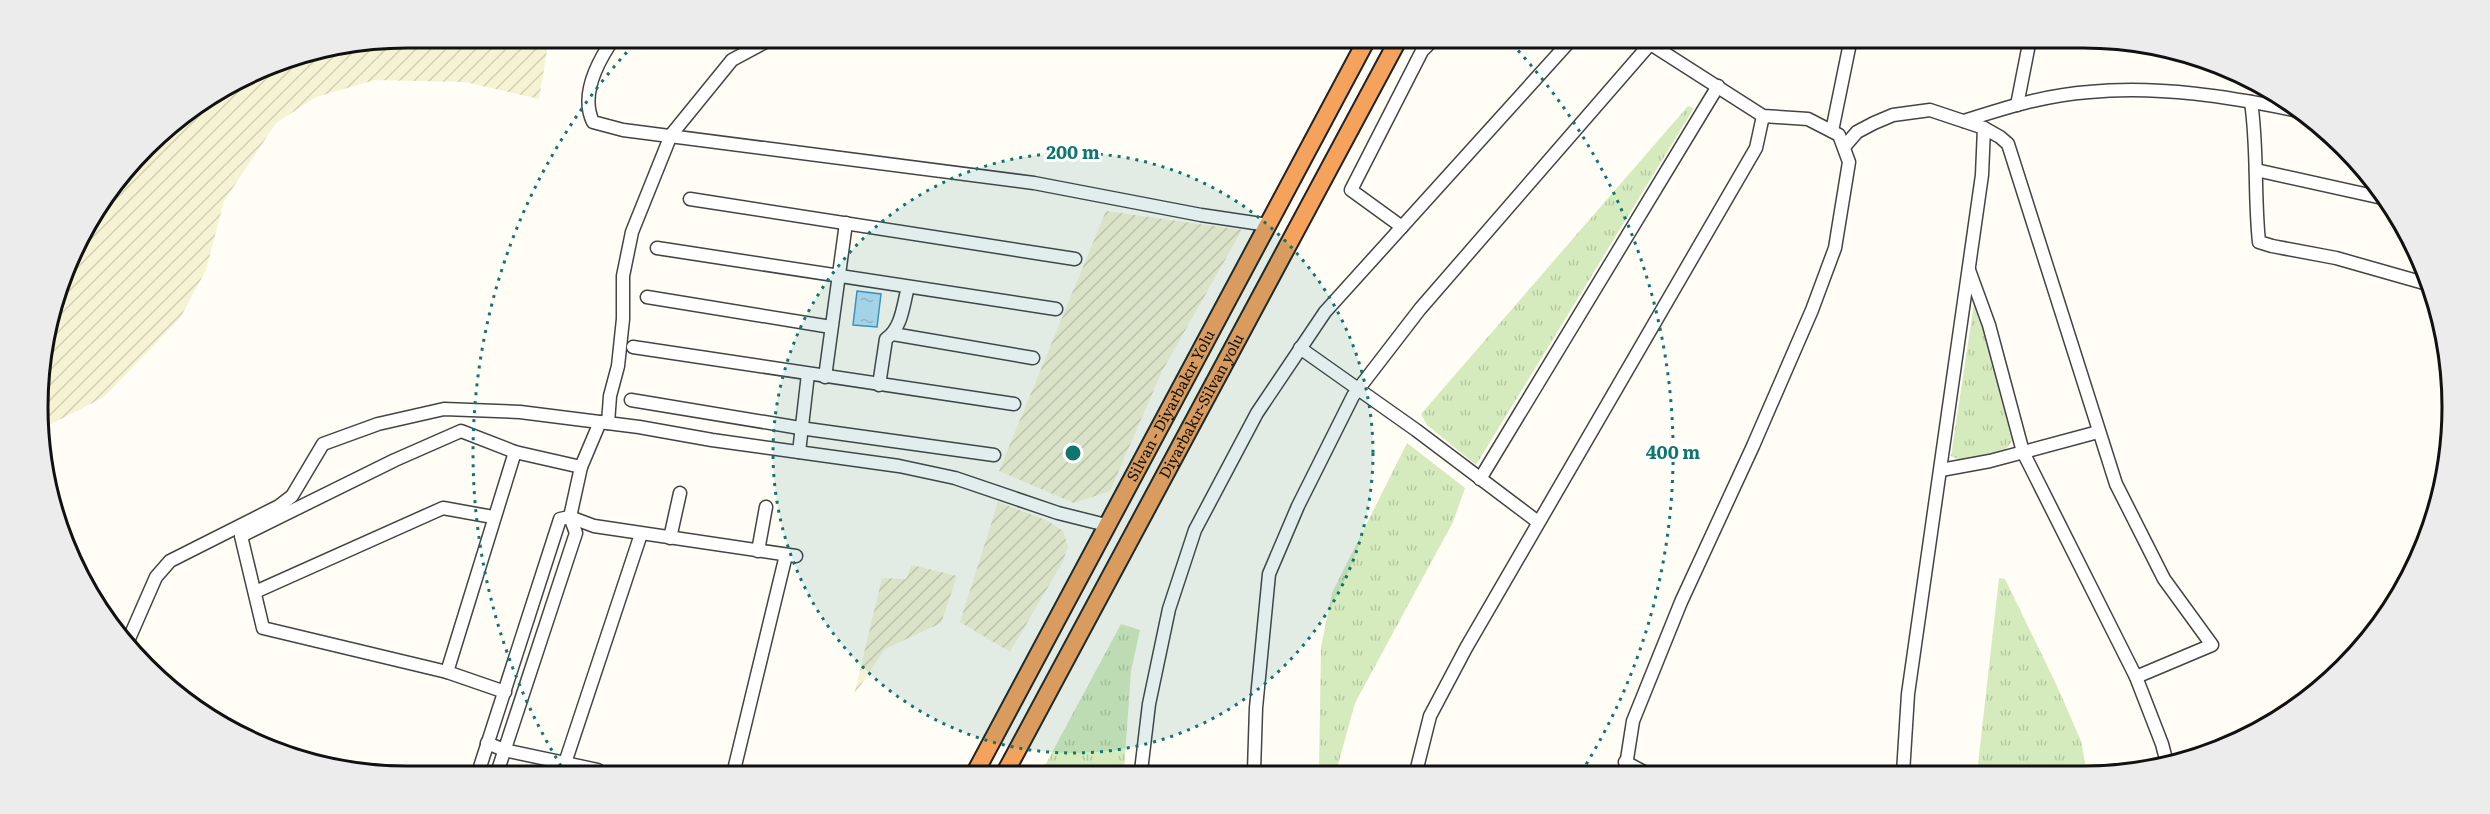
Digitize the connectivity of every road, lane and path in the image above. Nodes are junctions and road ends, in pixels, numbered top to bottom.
1 (607, 48) edge
2 (754, 48) edge
3 (1362, 48) edge
4 (1394, 48) edge
5 (1425, 48) edge
6 (1564, 48) edge
7 (1646, 48) edge
8 (1658, 48) edge
9 (1849, 48) edge
10 (2027, 48) edge
11 (1718, 86) junction
12 (2251, 102) junction
13 (2017, 105) junction
14 (2279, 107) edge
15 (1763, 116) junction
16 (1964, 121) junction
17 (1984, 128) junction
18 (1832, 131) junction
19 (671, 135) junction
20 (1844, 147) junction
21 (2256, 170) junction
22 (2373, 196) edge
23 (690, 199) dead end
24 (846, 223) junction
25 (1268, 225) junction
26 (1402, 227) junction
27 (657, 248) dead end
28 (1075, 259) dead end
29 (1968, 266) junction
30 (838, 275) junction
31 (2419, 282) edge
32 (908, 287) junction
33 (647, 297) dead end
34 (1056, 309) dead end
35 (831, 327) junction
36 (893, 334) junction
37 (633, 346) dead end
38 (1300, 348) junction
39 (1032, 358) dead end
40 (808, 374) junction
41 (825, 377) junction
42 (879, 385) junction
43 (1359, 389) junction
44 (631, 400) dead end
45 (1014, 404) dead end
46 (604, 422) junction
47 (800, 428) junction
48 (2098, 432) junction
49 (515, 452) junction
50 (799, 452) junction
51 (2023, 452) junction
52 (994, 455) dead end
53 (581, 467) junction
54 (1941, 470) junction
55 (1480, 479) junction
56 (680, 493) dead end
57 (766, 507) dead end
58 (494, 517) junction
59 (570, 518) junction
60 (1538, 522) junction
61 (1106, 525) junction
62 (641, 534) junction
63 (670, 538) junction
64 (758, 551) junction
65 (255, 592) junction
66 (130, 636) edge
67 (447, 672) junction
68 (2136, 676) junction
69 (505, 692) junction
70 (488, 743) junction
71 (504, 750) junction
72 (2165, 756) edge
73 (565, 764) junction
74 (480, 766) edge
75 (499, 766) edge
76 (576, 766) edge
77 (735, 766) edge
78 (979, 766) edge
79 (1009, 766) edge
80 (1143, 766) edge
81 (1254, 766) edge
82 (1418, 766) edge
83 (1625, 766) edge
84 (1903, 766) edge

1 - 19 street
2 - 19 street
3 - 25 highway, Silvan - Diyarbakır Yolu
4 - 79 highway, Diyarbakır-Silvan yolu
5 - 26 street
6 - 26 street
7 - 43 street
8 - 11 street
9 - 18 street
10 - 13 street
11 - 15 street
11 - 55 street
12 - 13 street
12 - 14 street
12 - 21 street
13 - 16 street
15 - 18 street
15 - 60 street
16 - 17 street
16 - 20 street
17 - 29 street
17 - 48 street
18 - 20 street
19 - 25 street
19 - 46 street
20 - 83 street
21 - 22 street
21 - 31 street
23 - 24 street
24 - 28 street
24 - 30 street
25 - 61 highway, Silvan - Diyarbakır Yolu
26 - 38 street
27 - 30 street
29 - 51 street
29 - 54 street
30 - 32 street
30 - 35 street
32 - 34 street
32 - 36 street
33 - 35 street
35 - 41 street
36 - 39 street
36 - 42 street
37 - 40 street
38 - 43 street
38 - 80 street
40 - 41 street
40 - 47 street
41 - 42 street
42 - 45 street
43 - 55 street
43 - 81 street
44 - 47 street
46 - 50 street
46 - 53 street
46 - 66 street
47 - 50 street
47 - 52 street
48 - 51 street
48 - 68 street
49 - 53 street
49 - 58 street
49 - 65 street
50 - 61 street
51 - 54 street
51 - 68 street
53 - 59 street
54 - 84 street
55 - 60 street
56 - 63 street
57 - 64 street
58 - 65 street
58 - 67 street
59 - 62 street
59 - 69 street
59 - 71 street
60 - 82 street
61 - 78 highway, Silvan - Diyarbakır Yolu
62 - 63 street
62 - 73 street
63 - 64 street
64 - 77 street
65 - 67 street
67 - 69 street
68 - 72 street
69 - 70 street
70 - 71 street
70 - 74 street
71 - 73 street
71 - 75 street
73 - 76 street

